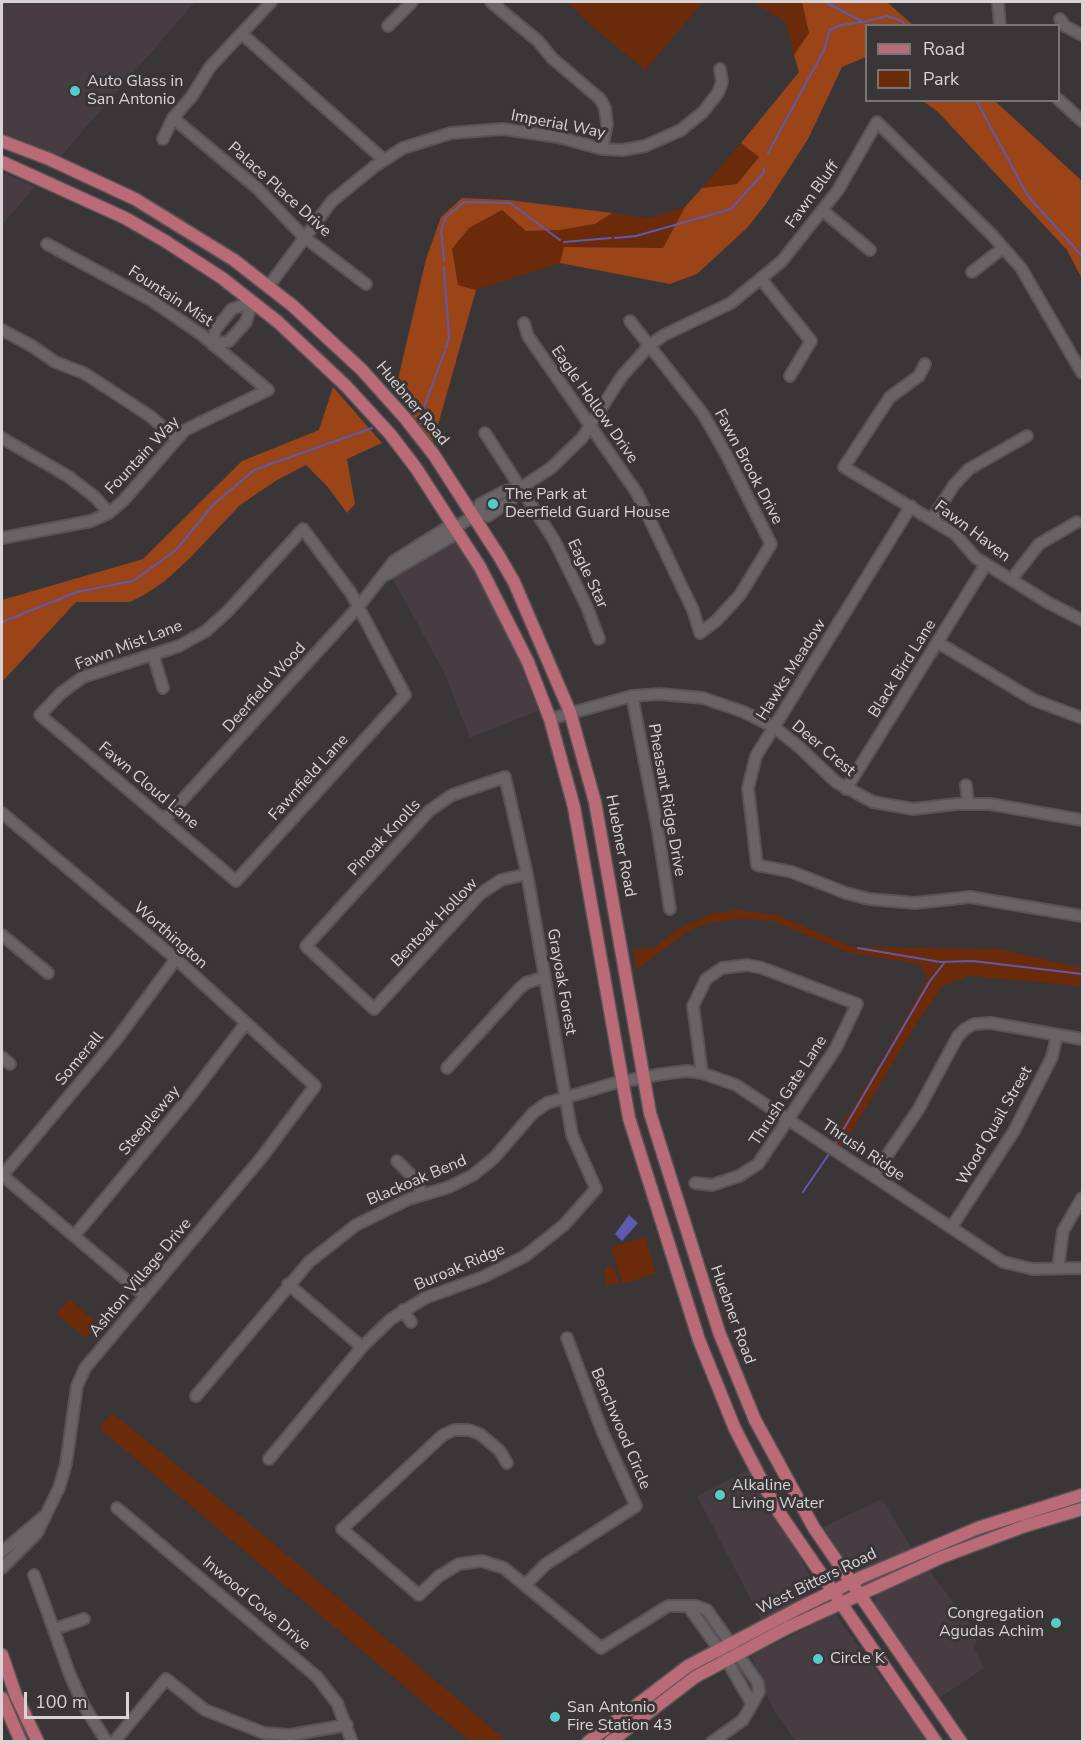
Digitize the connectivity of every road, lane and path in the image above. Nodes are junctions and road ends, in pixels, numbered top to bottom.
1 (271, 2) edge
2 (412, 2) edge
3 (491, 2) edge
4 (998, 2) edge
5 (1060, 19) dead end
6 (1000, 24) edge
7 (388, 26) dead end
8 (242, 34) junction
9 (1083, 35) edge
10 (720, 69) dead end
11 (1060, 100) edge
12 (173, 118) junction
13 (1083, 121) edge
14 (163, 139) dead end
15 (2, 141) edge
16 (16, 146) junction
17 (602, 149) junction
18 (383, 159) junction
19 (5, 164) edge
20 (823, 212) junction
21 (304, 237) junction
22 (47, 244) dead end
23 (1003, 248) junction
24 (870, 250) dead end
25 (972, 272) dead end
26 (761, 279) junction
27 (366, 284) dead end
28 (268, 287) junction
29 (252, 302) junction
30 (630, 321) dead end
31 (524, 324) dead end
32 (2, 330) edge
33 (213, 345) junction
34 (650, 345) junction
35 (926, 364) dead end
36 (1083, 373) edge
37 (790, 376) dead end
38 (268, 390) joint
39 (590, 426) junction
40 (485, 433) dead end
41 (1027, 436) dead end
42 (2, 438) edge
43 (176, 439) junction
44 (522, 487) junction
45 (911, 506) junction
46 (110, 513) junction
47 (476, 514) junction
48 (932, 519) junction
49 (1077, 522) dead end
50 (456, 528) junction
51 (2, 538) edge
52 (986, 564) junction
53 (1011, 580) junction
54 (359, 606) junction
55 (1083, 620) edge
56 (700, 633) joint
57 (599, 639) dead end
58 (937, 642) junction
59 (153, 654) junction
60 (163, 688) dead end
61 (632, 696) junction
62 (570, 712) junction
63 (40, 715) joint
64 (1083, 718) edge
65 (550, 719) junction
66 (774, 728) junction
67 (505, 777) joint
68 (966, 785) dead end
69 (846, 789) junction
70 (968, 803) junction
71 (2, 813) edge
72 (164, 820) junction
73 (1083, 820) edge
74 (527, 874) junction
75 (236, 881) joint
76 (670, 909) dead end
77 (1083, 916) edge
78 (2, 935) edge
79 (176, 959) junction
80 (48, 973) dead end
81 (545, 977) junction
82 (374, 1009) joint
83 (246, 1023) junction
84 (1057, 1035) junction
85 (1083, 1039) edge
86 (447, 1068) dead end
87 (702, 1073) junction
88 (644, 1078) junction
89 (623, 1082) junction
90 (315, 1086) joint
91 (566, 1096) junction
92 (789, 1120) junction
93 (396, 1161) dead end
94 (2, 1175) edge
95 (873, 1176) junction
96 (695, 1183) dead end
97 (596, 1189) joint
98 (423, 1194) junction
99 (1083, 1198) edge
100 (951, 1228) junction
101 (74, 1236) junction
102 (1058, 1268) junction
103 (1083, 1268) edge
104 (288, 1284) junction
105 (145, 1296) junction
106 (403, 1310) junction
107 (411, 1322) dead end
108 (567, 1338) dead end
109 (362, 1347) junction
110 (196, 1396) dead end
111 (750, 1408) junction
112 (730, 1415) junction
113 (269, 1459) dead end
114 (507, 1463) dead end
115 (1083, 1495) edge
116 (117, 1508) dead end
117 (1083, 1509) edge
118 (45, 1515) junction
119 (978, 1528) junction
120 (982, 1542) junction
121 (6, 1548) edge
122 (18, 1554) junction
123 (2, 1568) edge
124 (34, 1575) dead end
125 (850, 1583) junction
126 (526, 1584) junction
127 (831, 1592) junction
128 (858, 1594) junction
129 (839, 1603) junction
130 (688, 1606) junction
131 (709, 1614) junction
132 (84, 1619) dead end
133 (698, 1621) junction
134 (54, 1629) junction
135 (730, 1642) junction
136 (738, 1653) junction
137 (722, 1654) junction
138 (2, 1655) edge
139 (756, 1679) junction
140 (743, 1686) junction
141 (2, 1698) edge
142 (752, 1704) junction
143 (347, 1725) junction
144 (21, 1742) edge
145 (38, 1742) edge
146 (107, 1742) edge
147 (114, 1742) edge
148 (352, 1742) edge
149 (588, 1742) edge
150 (610, 1742) edge
151 (712, 1742) edge
152 (936, 1742) edge
153 (961, 1742) edge

1 - 8 street
2 - 7 street
3 - 17 street
4 - 6 street
5 - 9 street
8 - 12 street
8 - 18 street
10 - 17 street, Imperial Way
11 - 13 street
12 - 14 street
12 - 21 street, Palace Place Drive
15 - 16 main road, Huebner Road
16 - 19 main road
16 - 28 main road, Huebner Road
17 - 18 street, Imperial Way
18 - 21 street, Imperial Way
19 - 29 main road
20 - 23 street, Fawn Bluff
20 - 24 street
20 - 26 street, Fawn Bluff
21 - 27 street, Palace Place Drive
21 - 28 street, Imperial Way
22 - 33 street, Fountain Mist
23 - 25 street
23 - 36 street, Fawn Bluff
26 - 34 street, Fawn Bluff
26 - 37 street
28 - 29 main road
28 - 47 main road, Huebner Road
29 - 33 street
29 - 33 street
29 - 50 main road
30 - 34 street, Fawn Brook Drive
31 - 39 street, Eagle Hollow Drive
32 - 43 street
33 - 38 street, Fountain Mist
34 - 39 street, Fawn Bluff
34 - 56 street, Fawn Brook Drive
35 - 45 street, Fawn Haven
38 - 43 street, Fountain Way
39 - 44 street, Fawn Bluff
39 - 56 street, Eagle Hollow Drive
40 - 44 street, Eagle Star
41 - 48 street
42 - 46 street
43 - 46 street, Fountain Way
44 - 47 street, Fawn Bluff
44 - 57 street, Eagle Star
45 - 48 street, Fawn Haven
45 - 66 street, Hawks Meadow
46 - 51 street, Fountain Way
47 - 50 street, Deerfield Wood
47 - 62 main road, Huebner Road
48 - 52 street, Fawn Haven
49 - 53 street
50 - 54 street, Deerfield Wood
50 - 65 main road
52 - 53 street, Fawn Haven
52 - 58 street, Black Bird Lane
53 - 55 street, Fawn Haven
54 - 59 street, Fawn Mist Lane
54 - 72 street, Deerfield Wood
54 - 75 street, Fawnfield Lane
58 - 64 street
58 - 69 street, Black Bird Lane
59 - 60 street
59 - 63 street, Fawn Mist Lane
61 - 62 street, Deer Crest
61 - 66 street, Deer Crest
61 - 76 street, Pheasant Ridge Drive
62 - 65 street, Deer Crest
62 - 88 main road, Huebner Road
63 - 72 street, Fawn Cloud Lane
65 - 89 main road
66 - 69 street, Deer Crest
66 - 77 street, Hawks Meadow
67 - 74 street, Grayoak Forest
67 - 82 street, Pinoak Knolls
68 - 70 street
69 - 70 street, Deer Crest
70 - 73 street, Deer Crest
71 - 79 street, Worthington
72 - 75 street, Fawn Cloud Lane
74 - 81 street, Grayoak Forest
74 - 82 street, Bentoak Hollow
78 - 80 street
79 - 83 street, Worthington
79 - 94 street, Somerall
81 - 86 street
81 - 91 street, Grayoak Forest
83 - 90 street, Worthington
83 - 101 street, Steepleway
84 - 85 street
84 - 95 street
84 - 100 street, Wood Quail Street
87 - 88 street, Thrush Ridge
87 - 92 street, Thrush Ridge
87 - 92 street, Thrush Gate Lane
88 - 89 street, Thrush Ridge
88 - 111 main road, Huebner Road
89 - 91 street, Blackoak Bend
89 - 112 main road
90 - 105 street, Ashton Village Drive
91 - 97 street, Grayoak Forest
91 - 98 street, Blackoak Bend
92 - 95 street, Thrush Ridge
92 - 96 street, Thrush Gate Lane
93 - 98 street
94 - 101 street
95 - 100 street, Thrush Ridge
97 - 106 street, Buroak Ridge
98 - 104 street, Blackoak Bend
99 - 102 street
100 - 102 street, Thrush Ridge
101 - 105 street
102 - 103 street, Thrush Ridge
104 - 109 street
104 - 110 street, Blackoak Bend
105 - 118 street, Ashton Village Drive
106 - 107 street
106 - 109 street, Buroak Ridge
108 - 126 street, Benchwood Circle
109 - 113 street, Buroak Ridge
111 - 112 main road
111 - 125 main road, Huebner Road
112 - 127 main road
114 - 126 street
115 - 119 main road, West Bitters Road
116 - 143 street, Inwood Cove Drive
117 - 120 main road, West Bitters Road
118 - 121 street, Ashton Village Drive
118 - 122 street, Ashton Village Drive
119 - 120 main road
119 - 125 main road, West Bitters Road
120 - 128 main road, West Bitters Road
121 - 122 street
122 - 123 street, Ashton Village Drive
124 - 134 street
125 - 127 main road, West Bitters Road
125 - 128 main road, Huebner Road
126 - 130 street
127 - 129 main road
127 - 135 main road, West Bitters Road
128 - 129 main road, West Bitters Road
128 - 153 main road, Huebner Road
129 - 136 main road, West Bitters Road
129 - 152 main road
130 - 131 street
130 - 133 street
131 - 133 street
131 - 135 street
132 - 134 street
133 - 137 street
134 - 146 street
135 - 136 street
135 - 137 main road, West Bitters Road
136 - 137 main road, West Bitters Road
136 - 139 street
137 - 140 street
137 - 149 main road, West Bitters Road
137 - 150 main road, West Bitters Road
138 - 145 main road
139 - 140 street
139 - 142 street
140 - 142 street
141 - 144 main road
142 - 151 street
143 - 147 street
143 - 148 street, Inwood Cove Drive

